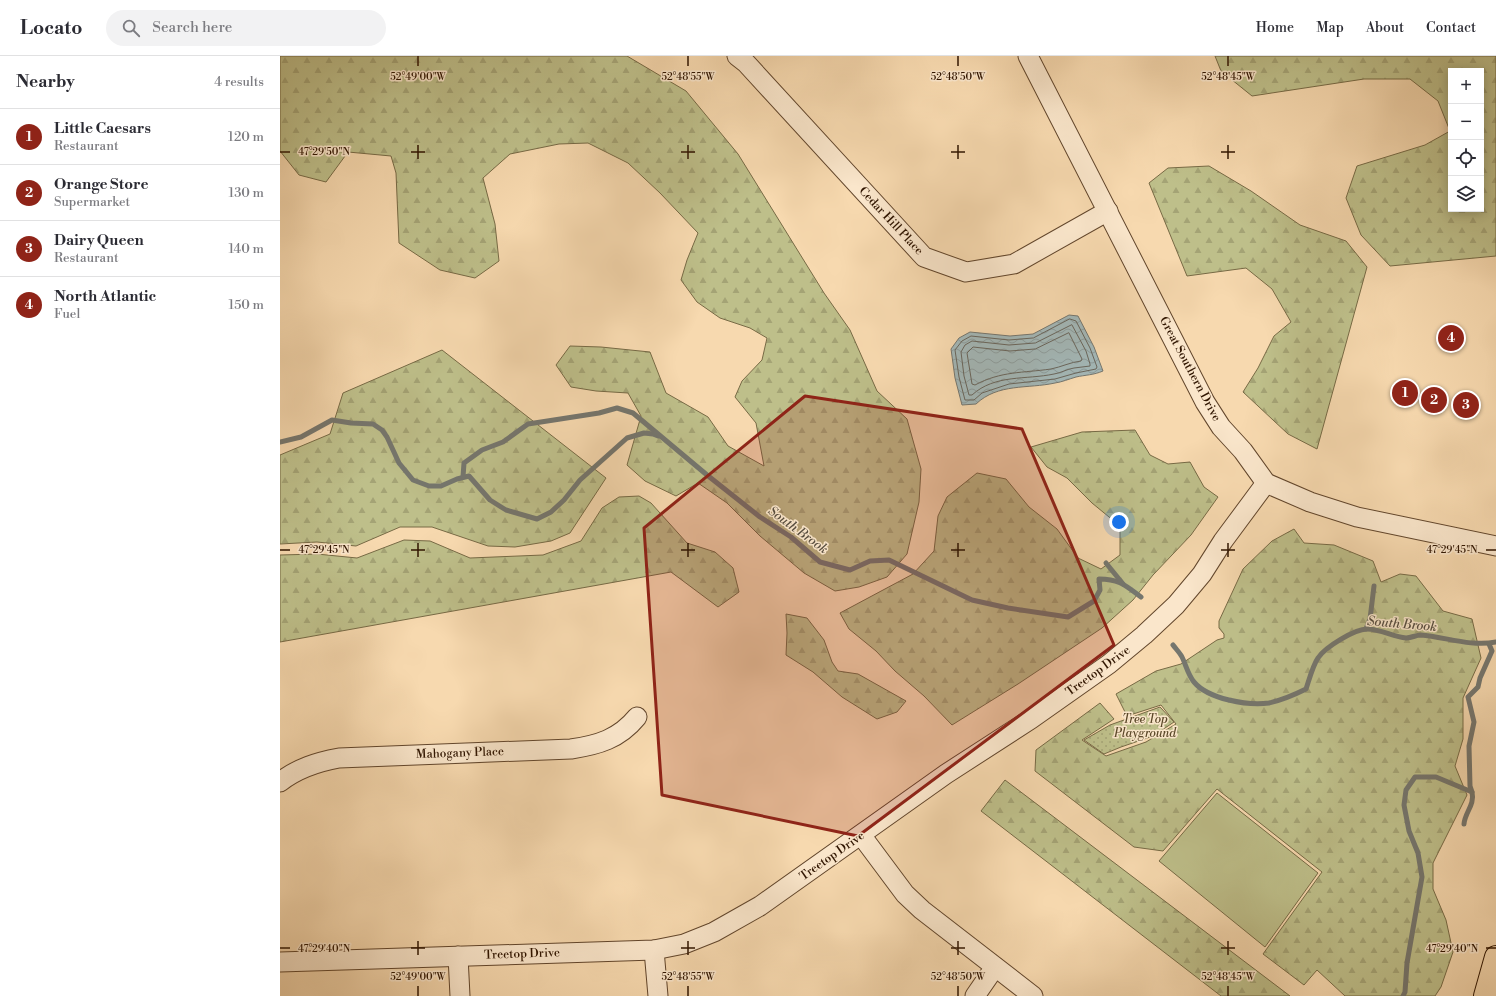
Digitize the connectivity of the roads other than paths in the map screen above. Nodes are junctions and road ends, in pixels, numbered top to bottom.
1 (737, 56) edge
2 (1028, 56) edge
3 (1108, 211) junction
4 (1266, 483) junction
5 (1496, 546) edge
6 (637, 717) dead end
7 (280, 782) edge
8 (861, 835) junction
9 (654, 950) junction
10 (458, 956) junction
11 (280, 962) edge
12 (995, 967) junction
13 (1495, 972) edge
14 (460, 996) edge
15 (658, 996) edge
16 (975, 996) edge
17 (1033, 996) edge
18 (1485, 996) edge

1 - 3 street, Cedar Hill Place
2 - 3 street, Great Southern Drive
3 - 4 street, Great Southern Drive
4 - 5 street
4 - 8 street, Treetop Drive
6 - 7 street, Mahogany Place
8 - 9 street, Treetop Drive
8 - 12 street
9 - 10 street, Treetop Drive
9 - 15 street
10 - 11 street, Treetop Drive
10 - 14 street
12 - 16 street
12 - 17 street
13 - 18 main road

